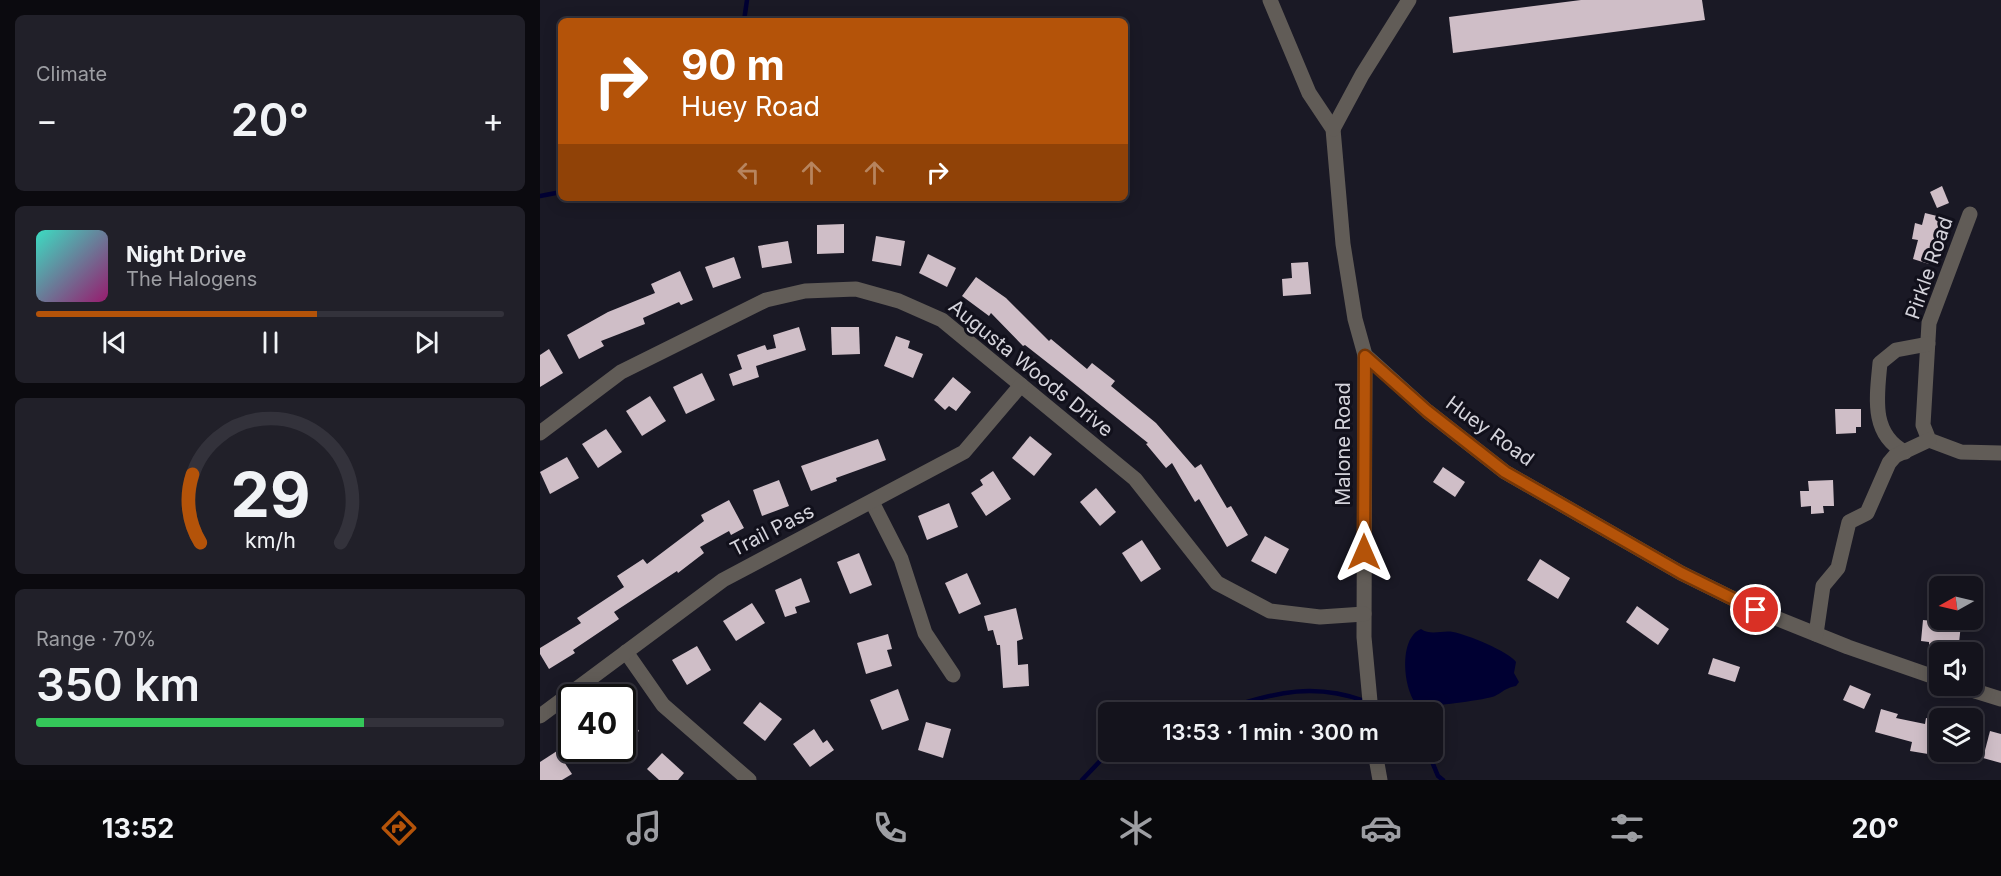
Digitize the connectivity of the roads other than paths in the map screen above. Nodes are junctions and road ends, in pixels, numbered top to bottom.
1 (1270, 0) edge
2 (1409, 0) edge
3 (1333, 129) junction
4 (1970, 214) dead end
5 (1928, 344) junction
6 (1365, 356) junction
7 (1021, 385) junction
8 (540, 433) edge
9 (1929, 440) junction
10 (1905, 452) junction
11 (2001, 453) edge
12 (872, 502) junction
13 (1364, 614) junction
14 (1816, 634) junction
15 (626, 652) junction
16 (953, 675) dead end
17 (1929, 675) edge
18 (1983, 693) edge
19 (2001, 699) edge
20 (1370, 702) edge
21 (540, 716) edge
22 (1377, 762) edge
23 (749, 780) edge
24 (1380, 780) edge

1 - 3 street
2 - 3 street
3 - 6 street
4 - 5 street, Pirkle Road
5 - 9 street, Pirkle Road
5 - 10 street
6 - 13 street, Malone Road
6 - 14 street, Huey Road
7 - 8 street, Augusta Woods Drive
7 - 12 street, Trail Pass
7 - 13 street, Augusta Woods Drive
9 - 10 street
9 - 11 street
10 - 14 street
12 - 15 street, Trail Pass
12 - 16 street
13 - 20 street, Malone Road
14 - 17 street, Huey Road
15 - 21 street, Trail Pass
15 - 23 street
18 - 19 street
22 - 24 street

